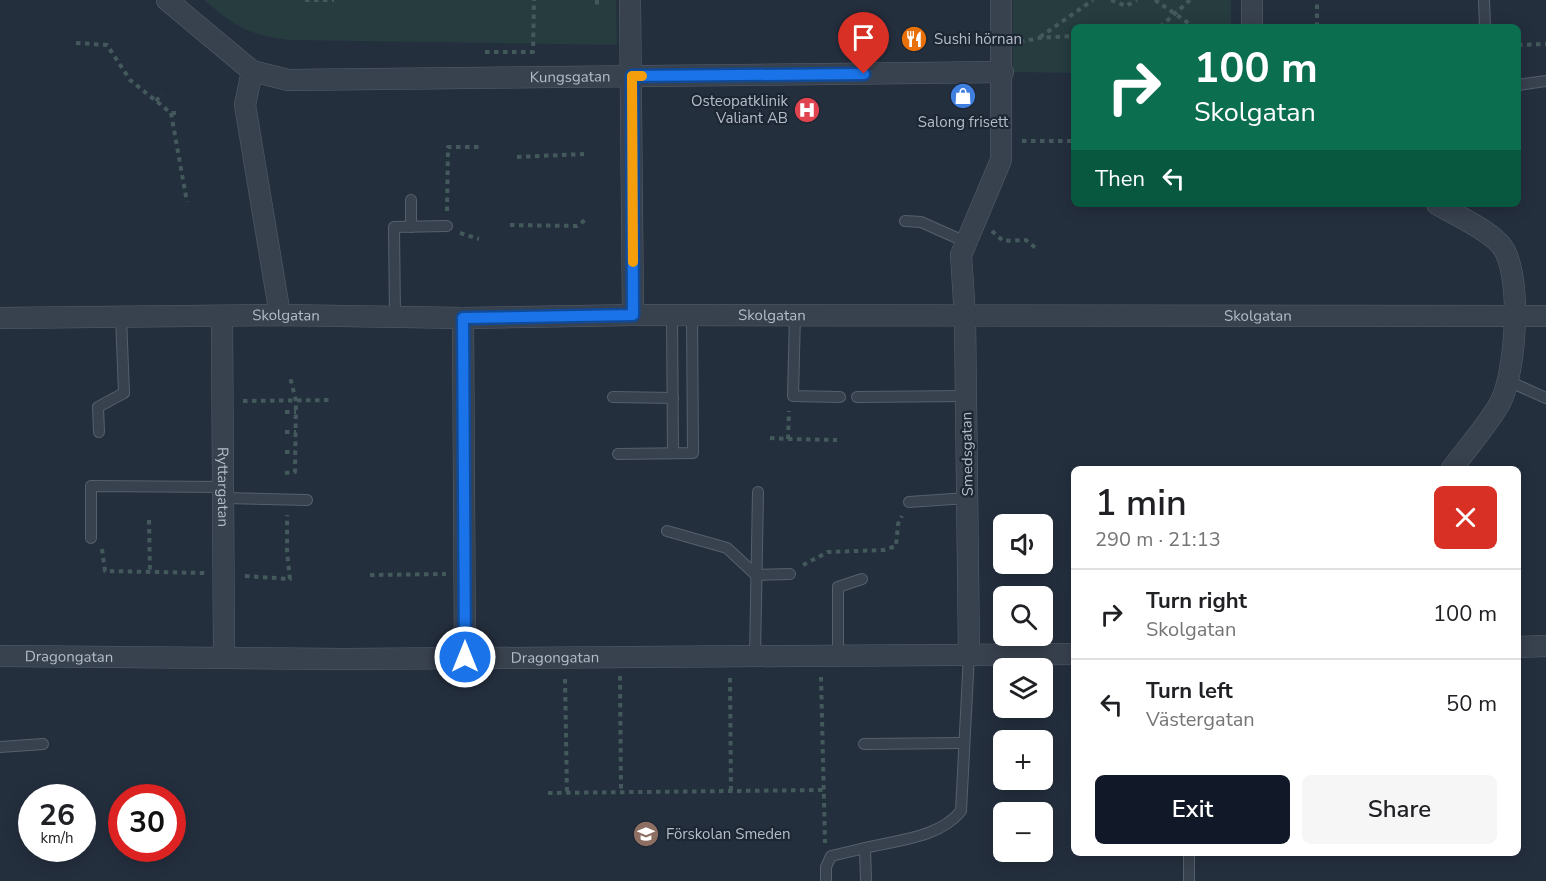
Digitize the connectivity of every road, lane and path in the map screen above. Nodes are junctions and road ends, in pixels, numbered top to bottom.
1 (167, 0) edge
2 (305, 0) edge
3 (332, 0) edge
4 (534, 0) edge
5 (630, 0) edge
6 (1001, 0) edge
7 (1093, 0) edge
8 (1111, 0) edge
9 (1137, 0) edge
10 (1155, 0) edge
11 (1190, 0) edge
12 (1252, 0) edge
13 (1317, 0) edge
14 (1484, 0) edge
15 (1176, 16) junction
16 (1164, 24) edge
17 (1189, 24) edge
18 (1252, 24) edge
19 (1317, 24) edge
20 (1485, 24) edge
21 (1071, 36) edge
22 (1039, 38) junction
23 (76, 44) dead end
24 (1546, 44) edge
25 (1521, 45) edge
26 (1002, 47) junction
27 (485, 52) dead end
28 (252, 71) junction
29 (1003, 72) junction
30 (632, 76) junction
31 (1546, 81) edge
32 (1521, 84) edge
33 (162, 94) dead end
34 (156, 101) junction
35 (171, 113) junction
36 (177, 113) dead end
37 (179, 127) dead end
38 (173, 128) junction
39 (1003, 141) junction
40 (1071, 141) edge
41 (482, 147) dead end
42 (584, 154) dead end
43 (517, 157) dead end
44 (411, 200) dead end
45 (187, 202) dead end
46 (1442, 207) edge
47 (976, 219) junction
48 (585, 220) dead end
49 (904, 221) dead end
50 (510, 225) dead end
51 (447, 226) junction
52 (411, 227) junction
53 (479, 239) dead end
54 (966, 242) junction
55 (1038, 250) dead end
56 (280, 315) junction
57 (633, 315) junction
58 (682, 315) junction
59 (795, 315) junction
60 (395, 316) junction
61 (965, 316) junction
62 (1516, 316) junction
63 (1546, 316) edge
64 (121, 317) junction
65 (222, 317) junction
66 (0, 318) edge
67 (463, 318) junction
68 (290, 377) dead end
69 (1508, 381) junction
70 (793, 396) junction
71 (966, 396) junction
72 (613, 397) dead end
73 (840, 397) dead end
74 (857, 397) dead end
75 (673, 398) junction
76 (1545, 398) edge
77 (332, 400) dead end
78 (223, 401) junction
79 (296, 401) junction
80 (285, 412) dead end
81 (296, 412) junction
82 (99, 432) dead end
83 (285, 432) dead end
84 (296, 432) junction
85 (770, 438) dead end
86 (788, 439) junction
87 (837, 441) dead end
88 (285, 452) dead end
89 (295, 452) junction
90 (673, 453) junction
91 (618, 454) dead end
92 (1454, 466) edge
93 (285, 473) dead end
94 (758, 492) dead end
95 (224, 493) junction
96 (967, 498) junction
97 (306, 500) dead end
98 (909, 502) joint
99 (149, 520) dead end
100 (667, 531) dead end
101 (92, 538) dead end
102 (150, 572) dead end
103 (464, 574) junction
104 (790, 574) joint
105 (370, 575) dead end
106 (756, 575) junction
107 (862, 579) dead end
108 (1546, 646) edge
109 (1521, 647) edge
110 (969, 654) junction
111 (1071, 654) edge
112 (830, 655) junction
113 (0, 656) edge
114 (224, 656) junction
115 (730, 656) junction
116 (755, 656) junction
117 (465, 657) junction
118 (564, 657) junction
119 (619, 658) junction
120 (963, 743) junction
121 (43, 744) dead end
122 (864, 744) dead end
123 (0, 747) edge
124 (824, 790) junction
125 (731, 791) junction
126 (621, 792) junction
127 (548, 793) dead end
128 (567, 793) junction
129 (865, 848) junction
130 (831, 856) junction
131 (1189, 856) edge
132 (826, 881) edge
133 (866, 881) edge
134 (1189, 881) edge

1 - 28 street, Kungsgatan
2 - 3 path
4 - 27 path
5 - 30 street
6 - 26 street, Smedsgatan
7 - 22 path
8 - 9 path
10 - 15 path
11 - 15 path
12 - 18 street
13 - 19 path
14 - 20 lane
15 - 16 path
15 - 17 path
21 - 22 path
22 - 26 path
23 - 34 path
24 - 25 path
26 - 29 street, Smedsgatan
28 - 30 street, Kungsgatan
28 - 56 street
29 - 30 street, Kungsgatan
29 - 39 street, Smedsgatan
30 - 57 street
31 - 32 lane
33 - 34 path
34 - 35 path
35 - 36 path
35 - 38 path
37 - 38 path
38 - 45 path
39 - 40 path
39 - 47 street, Smedsgatan
41 - 51 path
42 - 43 path
44 - 52 lane
46 - 62 street
47 - 54 street, Smedsgatan
47 - 55 path
48 - 50 path
49 - 54 lane
51 - 52 lane
51 - 53 path
52 - 60 lane
54 - 61 street, Smedsgatan
56 - 60 street, Skolgatan
56 - 65 street, Skolgatan
57 - 58 street, Skolgatan
57 - 67 street, Skolgatan
58 - 59 street, Skolgatan
58 - 75 lane
58 - 90 lane
59 - 61 street, Skolgatan
59 - 70 lane
60 - 67 street, Skolgatan
61 - 62 street, Skolgatan
61 - 71 street, Smedsgatan
62 - 63 street, Skolgatan
62 - 69 street
64 - 65 street, Skolgatan
64 - 66 street, Skolgatan
64 - 82 lane
65 - 78 street, Ryttargatan
67 - 103 street
68 - 79 path
69 - 76 lane
69 - 92 street
70 - 73 lane
70 - 86 path
71 - 74 lane
71 - 96 street, Smedsgatan
72 - 75 lane
75 - 90 lane
77 - 79 path
78 - 79 path
78 - 95 street, Ryttargatan
79 - 81 path
80 - 81 path
81 - 84 path
83 - 84 path
84 - 89 path
85 - 86 path
86 - 87 path
88 - 89 path
89 - 93 path
90 - 91 lane
94 - 106 lane
95 - 97 lane
95 - 101 lane
95 - 114 street, Ryttargatan
96 - 98 lane
96 - 110 street, Smedsgatan
98 - 104 path
99 - 102 path
100 - 106 lane
103 - 105 path
103 - 117 street
104 - 106 lane
106 - 116 lane
107 - 112 lane
108 - 109 street
110 - 111 street, Dragongatan
110 - 112 street, Dragongatan
110 - 120 lane, Smedsgatan
112 - 116 street, Dragongatan
112 - 124 path
113 - 114 street, Dragongatan
114 - 117 street, Dragongatan
115 - 116 street, Dragongatan
115 - 119 street, Dragongatan
115 - 125 path
117 - 118 street, Dragongatan
118 - 119 street, Dragongatan
118 - 128 path
119 - 126 path
120 - 122 lane
120 - 129 lane, Smedsgatan
121 - 123 lane
124 - 125 path
124 - 130 path
125 - 126 path
126 - 128 path
127 - 128 path
129 - 130 lane, Smedsgatan
129 - 133 lane
130 - 132 lane
131 - 134 lane

